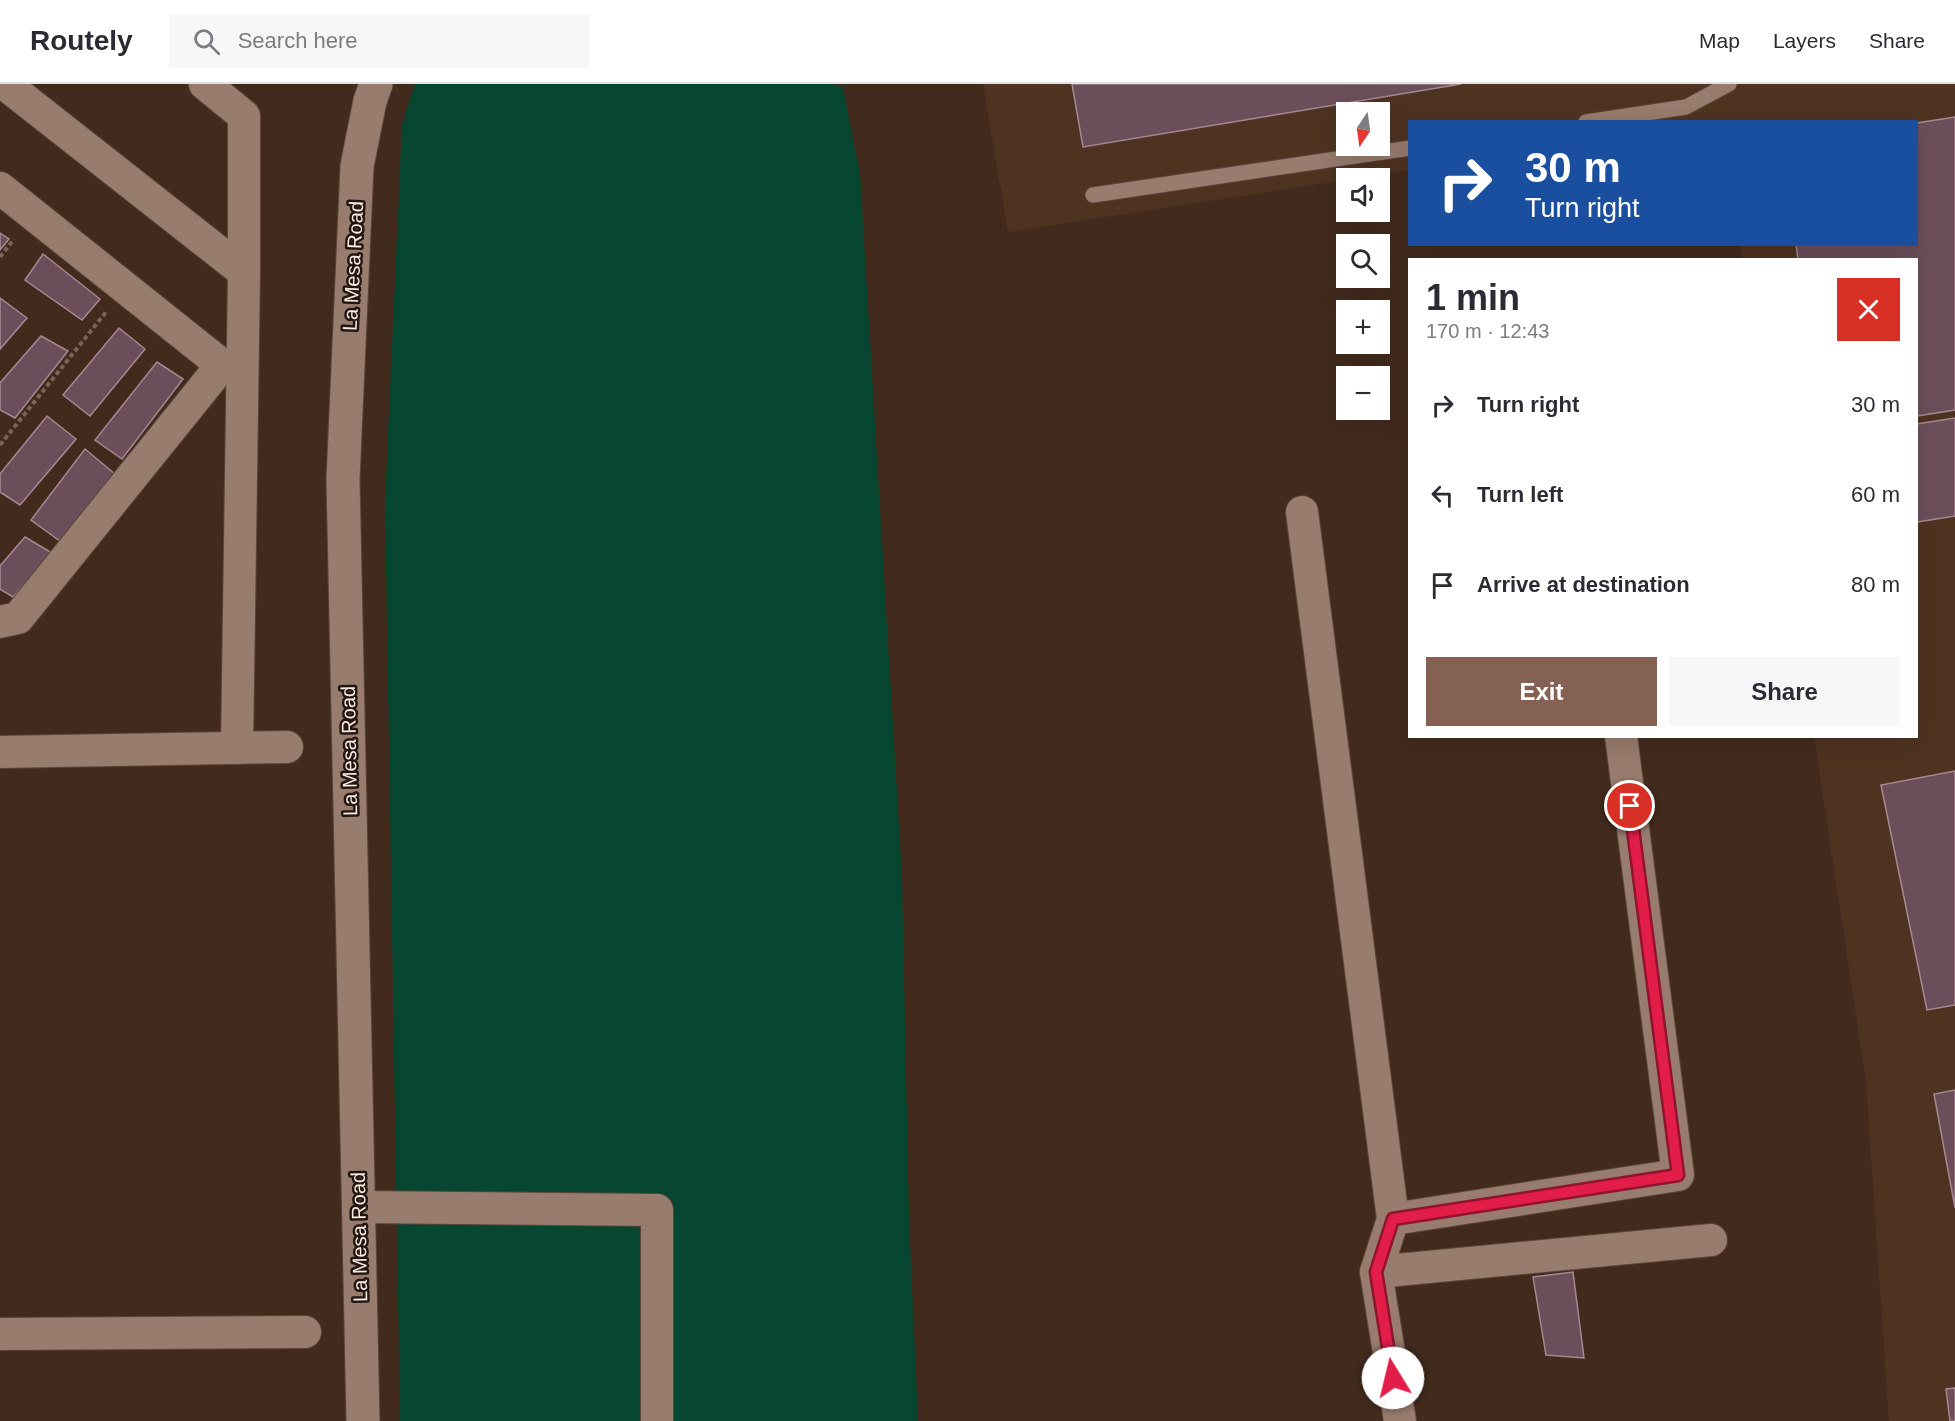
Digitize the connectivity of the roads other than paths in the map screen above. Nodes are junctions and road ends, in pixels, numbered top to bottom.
1 (4, 84) edge
2 (205, 84) edge
3 (376, 84) edge
4 (1730, 84) edge
5 (1599, 120) edge
6 (1408, 148) edge
7 (0, 188) edge
8 (1093, 195) dead end
9 (244, 272) junction
10 (1302, 512) dead end
11 (0, 622) edge
12 (1621, 738) edge
13 (287, 747) dead end
14 (237, 748) junction
15 (0, 752) edge
16 (359, 1208) junction
17 (1393, 1219) junction
18 (1711, 1240) dead end
19 (1376, 1272) junction
20 (305, 1332) dead end
21 (0, 1334) edge
22 (363, 1421) edge
23 (657, 1421) edge
24 (1400, 1421) edge

1 - 9 street
2 - 9 street
3 - 16 street, La Mesa Road
4 - 5 lane
6 - 8 lane
7 - 11 street
9 - 14 street
10 - 17 street
12 - 17 street
13 - 14 street
14 - 15 street
16 - 22 street, La Mesa Road
16 - 23 street
17 - 19 street
18 - 19 street
19 - 24 street
20 - 21 street

